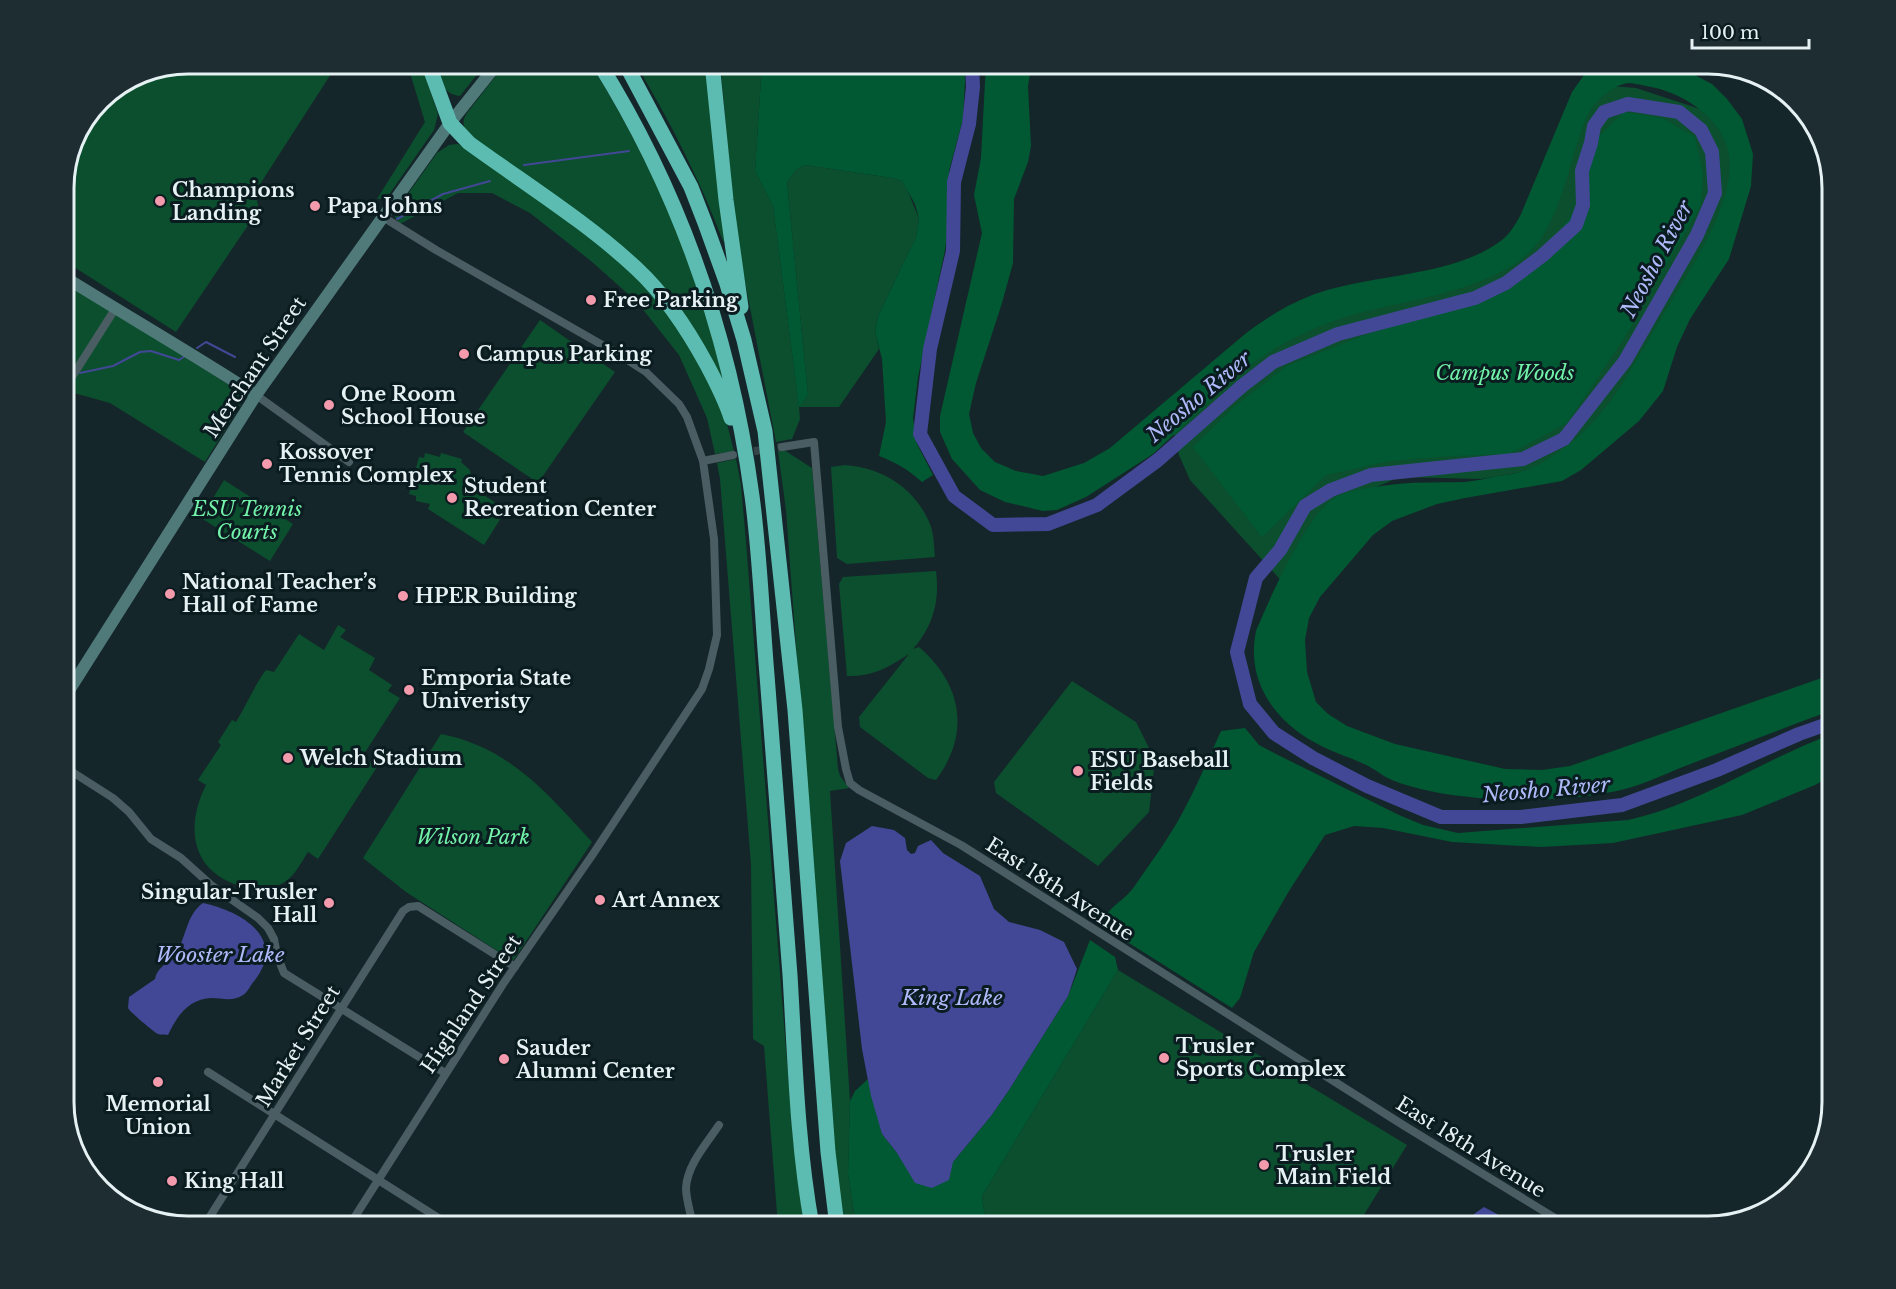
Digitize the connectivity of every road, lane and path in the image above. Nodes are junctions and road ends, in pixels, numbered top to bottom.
1 (432, 74) edge
2 (490, 74) edge
3 (605, 74) edge
4 (631, 74) edge
5 (713, 74) edge
6 (450, 123) junction
7 (383, 217) junction
8 (74, 283) edge
9 (115, 309) junction
10 (744, 340) junction
11 (74, 374) edge
12 (256, 395) junction
13 (782, 447) tunnel mouth
14 (733, 455) tunnel mouth
15 (703, 461) junction
16 (349, 462) dead end
17 (749, 479) junction
18 (74, 683) edge
19 (74, 773) edge
20 (515, 967) junction
21 (340, 1008) junction
22 (208, 1072) dead end
23 (445, 1073) junction
24 (276, 1114) junction
25 (719, 1125) dead end
26 (378, 1179) junction
27 (214, 1216) edge
28 (354, 1216) edge
29 (435, 1216) edge
30 (691, 1216) edge
31 (811, 1216) edge
32 (836, 1216) edge
33 (1552, 1216) edge

1 - 6 highway
2 - 6 main road, Merchant Street
3 - 17 highway
4 - 10 highway
5 - 10 highway
6 - 7 main road, Merchant Street
6 - 17 highway
7 - 12 main road, Merchant Street
7 - 15 street, Highland Street
8 - 9 main road
9 - 11 street
9 - 12 main road
10 - 32 highway
12 - 16 street
12 - 18 main road, Merchant Street
13 - 33 street, East 18th Avenue
14 - 15 street
15 - 20 street, Highland Street
17 - 31 highway
19 - 21 street
20 - 21 street, Market Street
20 - 23 street, Highland Street
21 - 23 street
21 - 24 street, Market Street
22 - 24 street
23 - 26 street, Highland Street
24 - 26 street
24 - 27 street, Market Street
25 - 30 street
26 - 28 street, Highland Street
26 - 29 street

